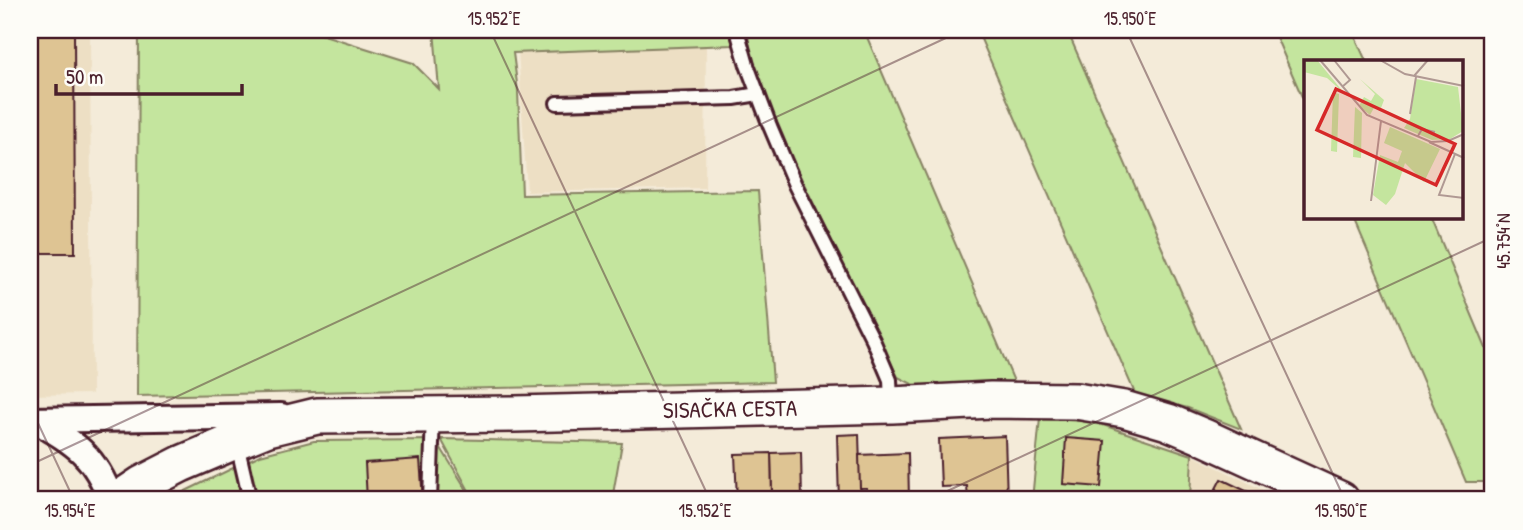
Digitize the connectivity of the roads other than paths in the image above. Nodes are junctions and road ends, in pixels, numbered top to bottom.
1 (737, 30) edge
2 (758, 94) junction
3 (557, 103) dead end
4 (891, 405) junction
5 (433, 415) junction
6 (317, 416) junction
7 (32, 420) edge
8 (236, 440) junction
9 (111, 500) edge
10 (118, 500) edge
11 (250, 500) edge
12 (430, 500) edge
13 (1341, 500) edge

1 - 2 lane
2 - 3 lane
2 - 4 lane
4 - 5 main road, SISAČKA CESTA
4 - 13 main road, SISAČKA CESTA
5 - 6 main road, SISAČKA CESTA
5 - 12 lane
6 - 7 street
6 - 8 main road, SISAČKA CESTA
7 - 9 street
8 - 10 main road, SISAČKA CESTA
8 - 11 lane

